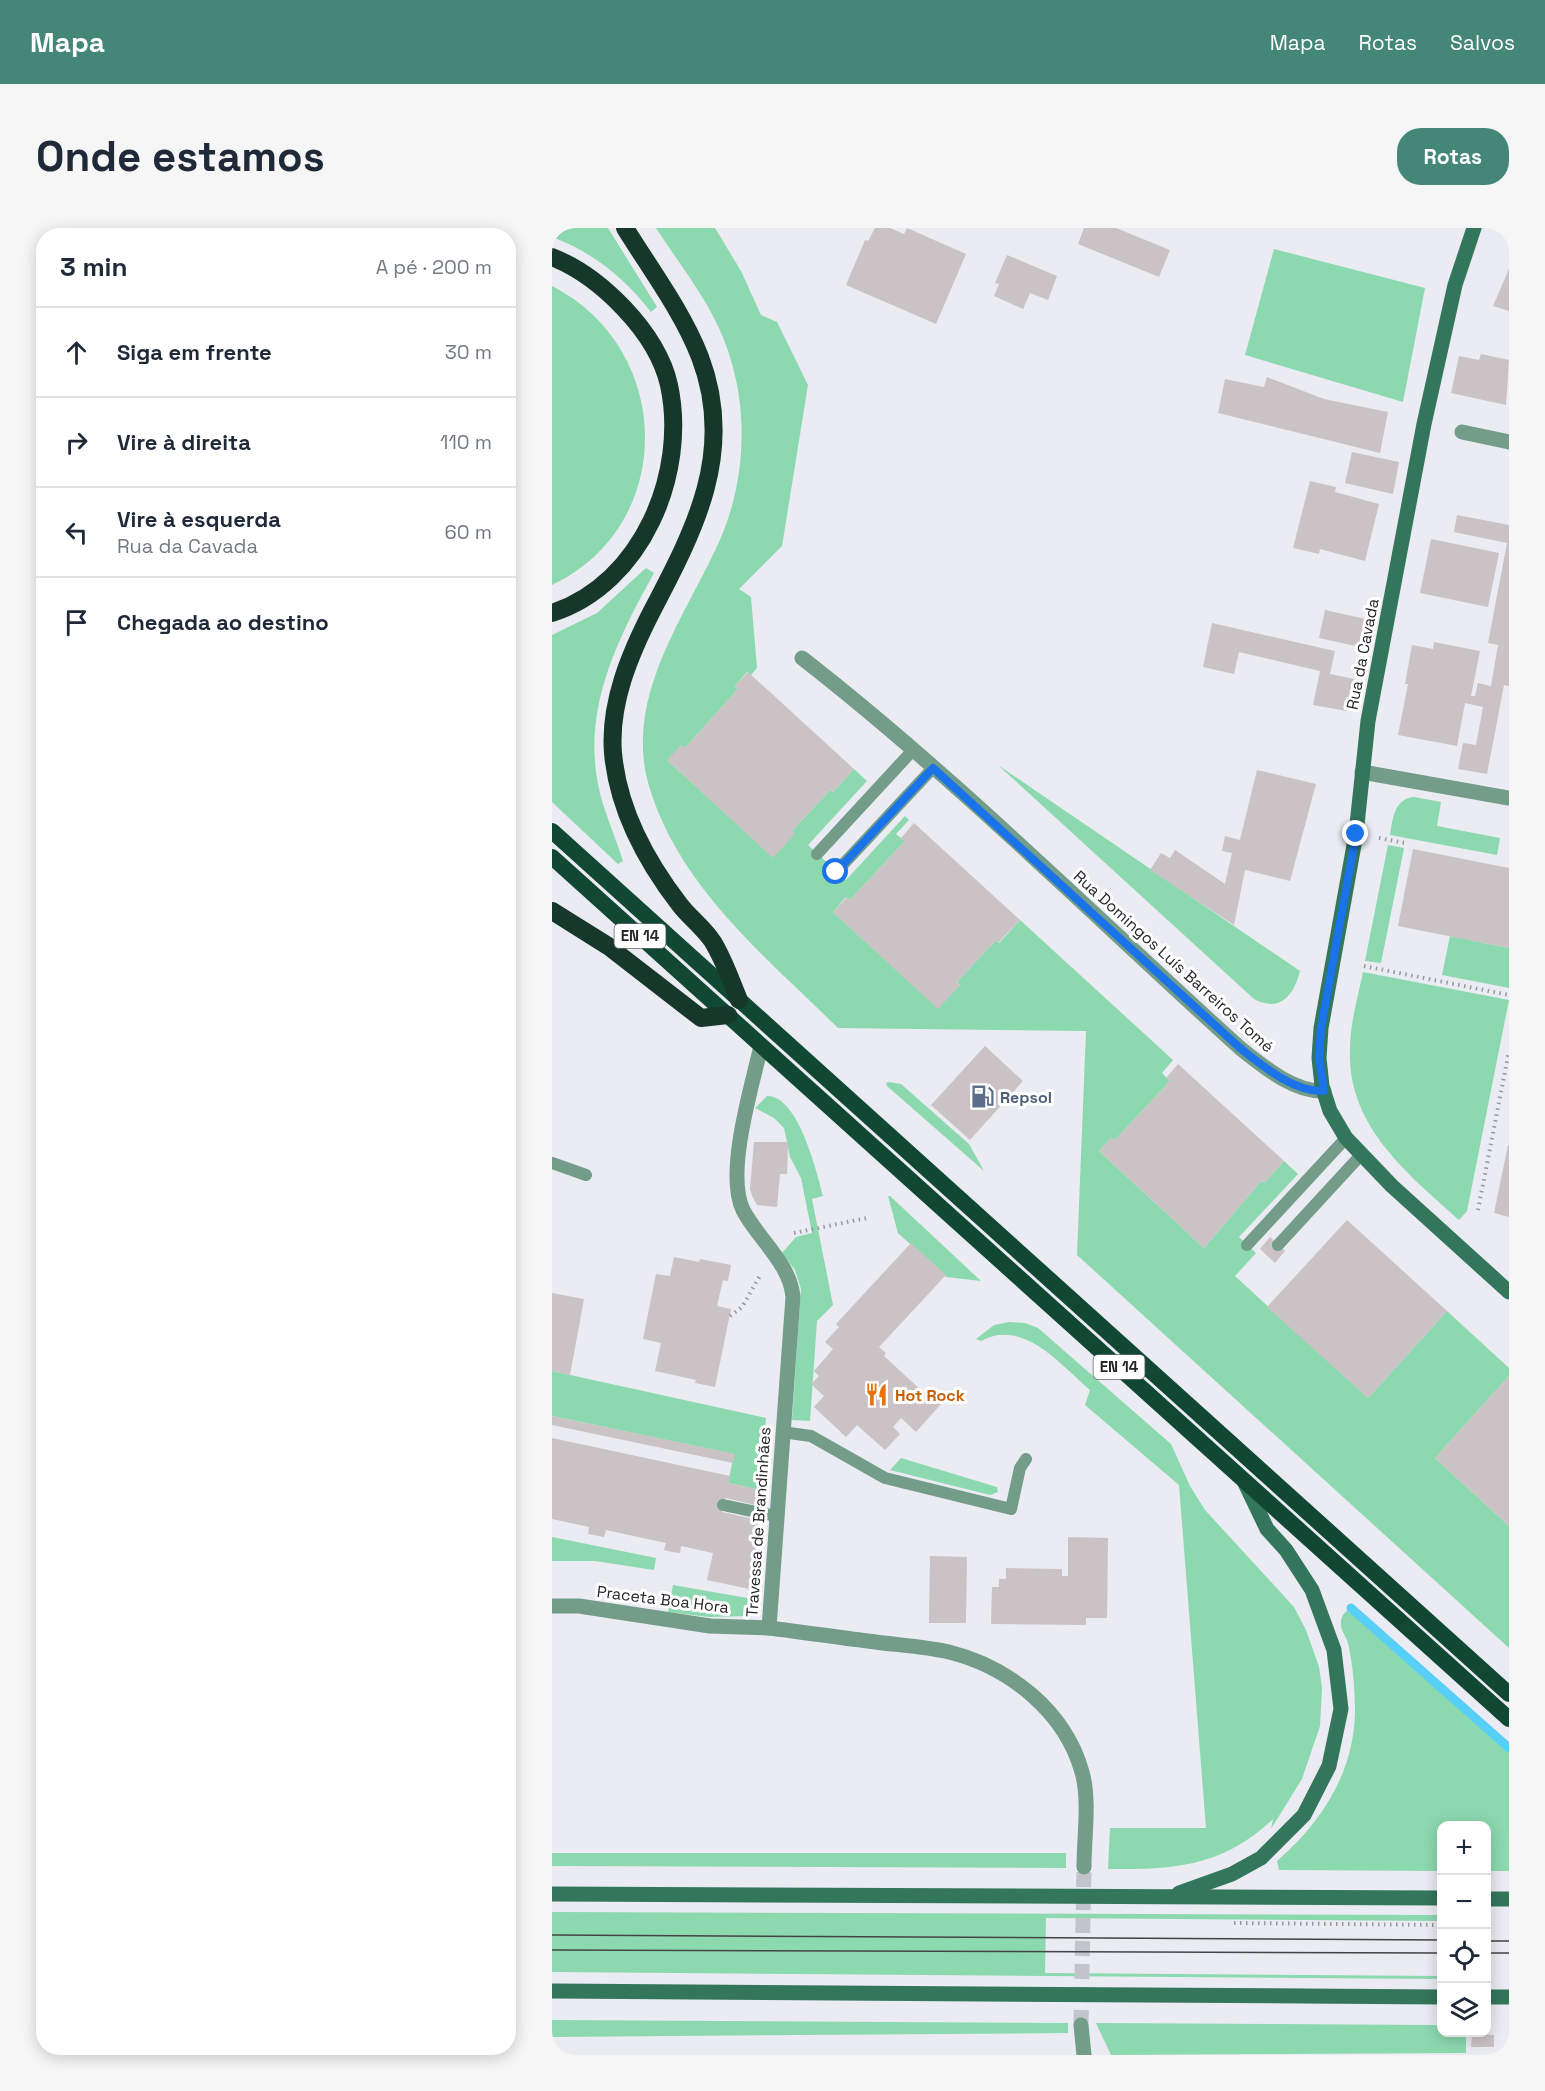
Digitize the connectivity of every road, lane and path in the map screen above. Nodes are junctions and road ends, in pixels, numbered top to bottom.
1 (625, 228) edge
2 (1474, 228) edge
3 (552, 257) edge
4 (1462, 432) dead end
5 (1509, 442) edge
6 (552, 613) edge
7 (802, 657) dead end
8 (913, 750) junction
9 (933, 768) junction
10 (1362, 772) junction
11 (1509, 798) edge
12 (552, 831) edge
13 (1389, 840) dead end
14 (1405, 843) dead end
15 (817, 854) dead end
16 (552, 857) edge
17 (836, 872) dead end
18 (552, 911) edge
19 (1364, 966) dead end
20 (1509, 995) edge
21 (739, 1000) junction
22 (728, 1016) junction
23 (761, 1046) junction
24 (1509, 1051) edge
25 (1324, 1091) junction
26 (1346, 1138) junction
27 (1360, 1156) junction
28 (552, 1163) edge
29 (586, 1174) dead end
30 (1478, 1210) dead end
31 (867, 1218) dead end
32 (794, 1233) dead end
33 (1247, 1245) dead end
34 (1278, 1245) dead end
35 (775, 1258) junction
36 (1509, 1292) edge
37 (730, 1316) dead end
38 (782, 1432) junction
39 (1026, 1459) dead end
40 (1244, 1481) junction
41 (723, 1505) dead end
42 (776, 1516) junction
43 (552, 1606) edge
44 (769, 1628) junction
45 (1509, 1694) edge
46 (1509, 1719) edge
47 (1084, 1867) tunnel mouth
48 (552, 1894) edge
49 (1170, 1897) junction
50 (1437, 1898) edge
51 (1491, 1899) edge
52 (1509, 1899) edge
53 (1222, 1923) dead end
54 (1437, 1925) edge
55 (552, 1991) edge
56 (1437, 1997) edge
57 (1491, 1997) edge
58 (1509, 1997) edge
59 (1081, 2025) tunnel mouth
60 (1084, 2055) edge

1 - 21 highway
2 - 10 main road, Rua da Cavada
3 - 6 highway
4 - 5 street
7 - 8 street, Rua Domingos Luís Barreiros Tomé
8 - 9 street, Rua Domingos Luís Barreiros Tomé
8 - 15 lane
9 - 17 lane
9 - 25 street, Rua Domingos Luís Barreiros Tomé
10 - 11 street
10 - 25 main road, Rua da Cavada
12 - 21 highway, EN 14
13 - 14 path
16 - 22 highway, EN 14
18 - 22 highway
19 - 20 path
21 - 45 highway, EN 14
22 - 23 highway, EN 14
23 - 35 street, Travessa de Brandinhães
23 - 40 highway, EN 14
24 - 30 path
25 - 26 main road
26 - 27 main road
26 - 33 lane
27 - 34 lane
27 - 36 main road
28 - 29 lane
31 - 32 path
35 - 37 path
35 - 38 street, Travessa de Brandinhães
38 - 39 lane
38 - 42 street, Travessa de Brandinhães
40 - 46 highway, EN 14
40 - 49 main road
41 - 42 lane
42 - 44 street, Travessa de Brandinhães
43 - 44 street, Praceta Boa Hora
44 - 47 street, Travessa de Brandinhães
48 - 49 main road
49 - 50 main road
51 - 52 main road
53 - 54 path
55 - 56 main road
57 - 58 main road
59 - 60 street

